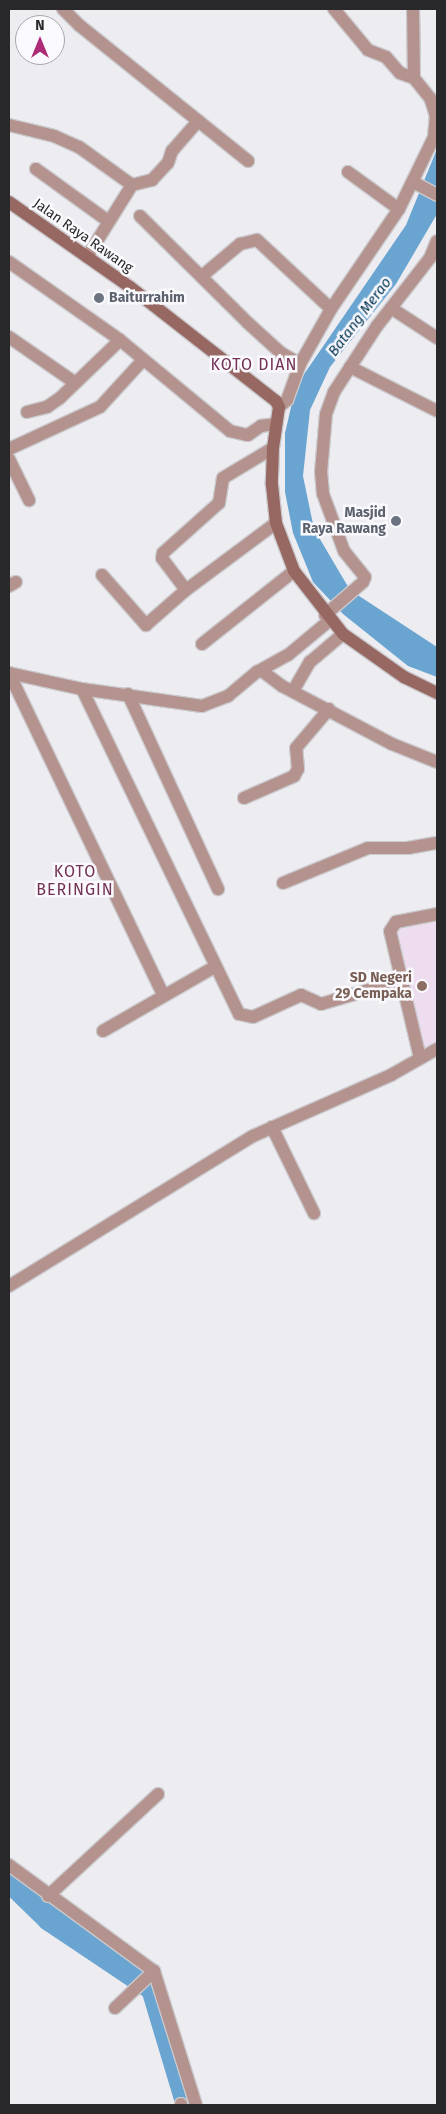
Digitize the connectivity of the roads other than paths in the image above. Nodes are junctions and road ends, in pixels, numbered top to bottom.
1 (63, 9) edge
2 (334, 9) edge
3 (413, 9) edge
4 (414, 78) junction
5 (198, 121) junction
6 (9, 125) edge
7 (248, 161) dead end
8 (36, 169) dead end
9 (348, 172) dead end
10 (415, 183) junction
11 (132, 185) junction
12 (437, 195) edge
13 (9, 202) edge
14 (398, 209) junction
15 (140, 216) dead end
16 (108, 220) junction
17 (437, 241) edge
18 (87, 257) junction
19 (9, 262) edge
20 (434, 262) edge
21 (202, 276) junction
22 (391, 308) junction
23 (331, 309) junction
24 (9, 337) edge
25 (437, 338) edge
26 (120, 340) junction
27 (143, 360) junction
28 (300, 364) junction
29 (350, 368) junction
30 (74, 382) junction
31 (279, 406) junction
32 (437, 411) edge
33 (27, 412) dead end
34 (276, 424) junction
35 (273, 448) junction
36 (9, 449) edge
37 (9, 460) edge
38 (29, 500) dead end
39 (276, 522) junction
40 (294, 571) junction
41 (102, 574) dead end
42 (186, 590) junction
43 (329, 615) junction
44 (343, 634) junction
45 (202, 644) dead end
46 (262, 671) junction
47 (9, 673) edge
48 (82, 689) junction
49 (293, 692) junction
50 (437, 693) edge
51 (128, 694) junction
52 (329, 709) junction
53 (437, 762) edge
54 (244, 798) dead end
55 (437, 843) edge
56 (283, 883) dead end
57 (218, 889) dead end
58 (437, 914) edge
59 (216, 966) junction
60 (400, 981) junction
61 (164, 996) junction
62 (102, 1031) dead end
63 (437, 1049) edge
64 (420, 1058) junction
65 (272, 1127) junction
66 (314, 1213) dead end
67 (9, 1286) edge
68 (158, 1794) dead end
69 (9, 1865) edge
70 (48, 1896) junction
71 (148, 1976) junction
72 (115, 2008) dead end
73 (196, 2105) edge

1 - 5 street
2 - 4 street
3 - 4 street
4 - 10 street
5 - 7 street
5 - 11 street
6 - 11 street
8 - 16 street
9 - 14 street
10 - 12 street
10 - 14 street
11 - 16 street
13 - 18 main road, Jalan Raya Rawang
14 - 23 street
15 - 21 street
16 - 18 street
17 - 20 street
18 - 31 main road, Jalan Raya Rawang
19 - 26 street
20 - 22 street
21 - 23 street
21 - 28 street
22 - 25 street
22 - 29 street
23 - 28 street
24 - 30 street
26 - 27 street
26 - 30 street
27 - 34 street
27 - 36 street
28 - 31 street
29 - 32 street
29 - 43 street
30 - 33 street
31 - 34 main road
34 - 35 main road
35 - 39 main road
35 - 42 street
37 - 38 street
39 - 40 main road
39 - 42 street
40 - 43 main road
40 - 45 street
41 - 42 street
43 - 44 main road
43 - 46 street
44 - 49 street
44 - 50 main road
46 - 49 street
46 - 51 street
47 - 48 street
47 - 61 street
48 - 51 street
48 - 59 street
49 - 52 street
51 - 57 street
52 - 53 street
52 - 54 street
55 - 56 street
58 - 60 street
59 - 60 street
59 - 61 street
60 - 64 street
61 - 62 street
63 - 64 street
64 - 65 street
65 - 66 street
65 - 67 street
68 - 70 street
69 - 70 street
70 - 71 street
71 - 72 street
71 - 73 street

